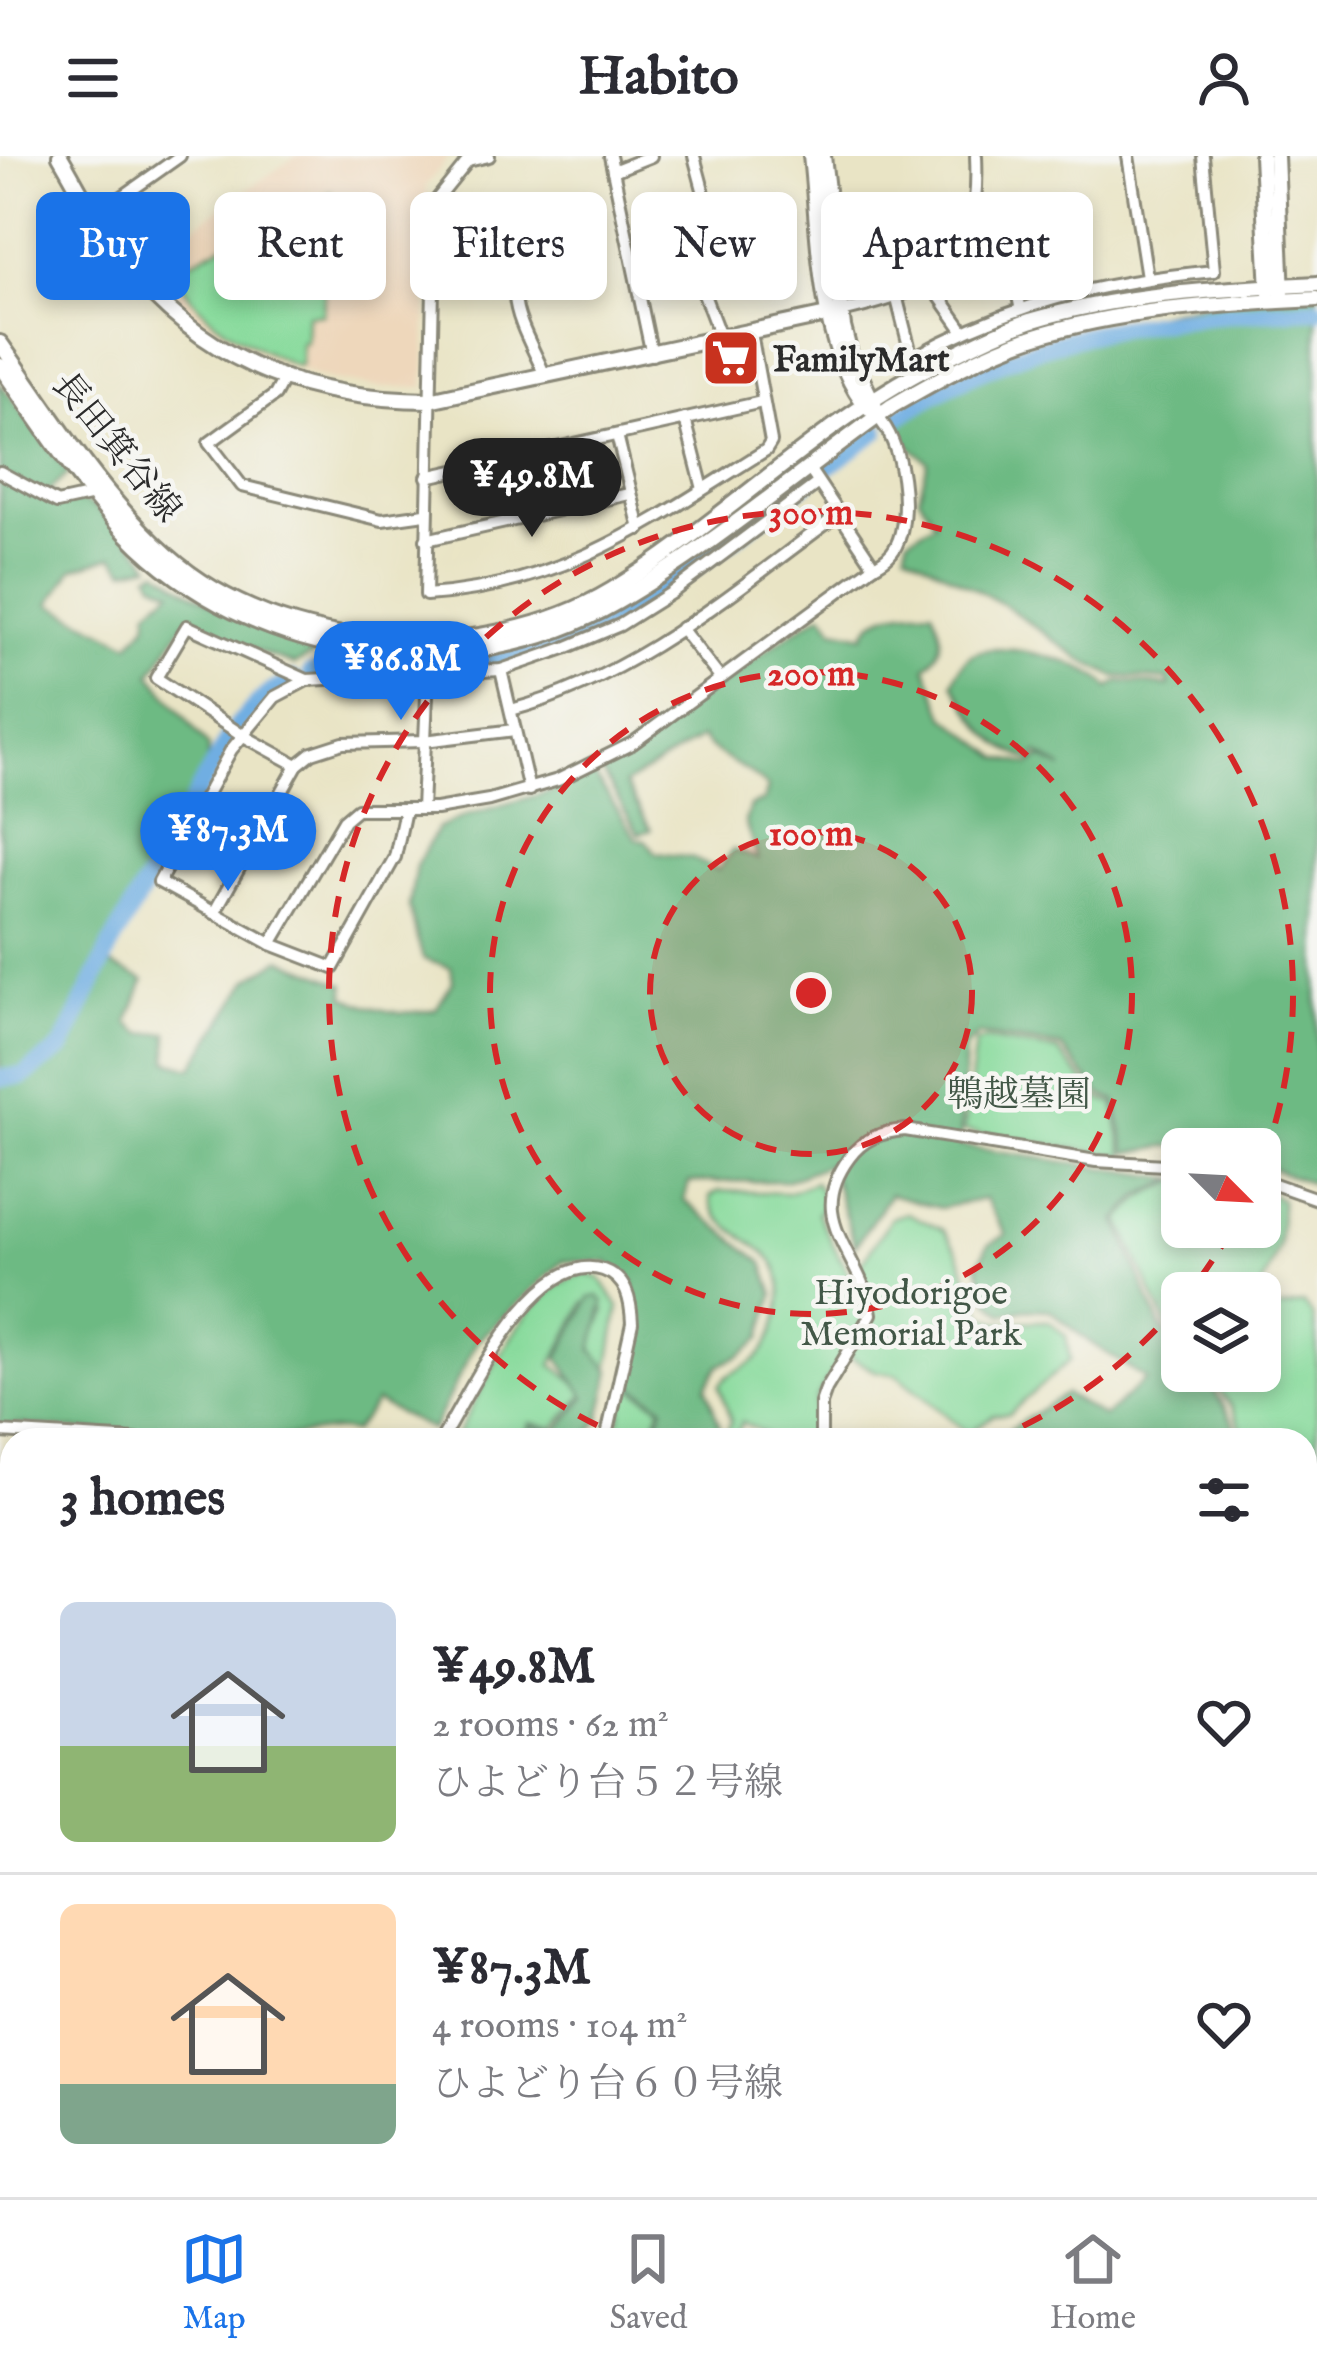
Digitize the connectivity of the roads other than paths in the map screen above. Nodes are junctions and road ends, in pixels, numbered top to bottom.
1 (60, 156) edge
2 (180, 156) edge
3 (489, 156) edge
4 (610, 156) edge
5 (651, 156) edge
6 (694, 156) edge
7 (811, 156) edge
8 (823, 156) edge
9 (976, 156) edge
10 (1128, 156) edge
11 (1203, 156) edge
12 (1262, 156) edge
13 (1276, 156) edge
14 (613, 171) junction
15 (81, 192) edge
16 (128, 192) edge
17 (443, 192) edge
18 (976, 192) edge
19 (1147, 277) junction
20 (1317, 284) edge
21 (1093, 287) edge
22 (1275, 294) junction
23 (1317, 299) edge
24 (159, 300) edge
25 (432, 300) edge
26 (515, 300) edge
27 (893, 300) edge
28 (897, 300) edge
29 (941, 300) edge
30 (1019, 300) edge
31 (1042, 300) edge
32 (1020, 306) junction
33 (835, 314) junction
34 (963, 330) junction
35 (751, 333) junction
36 (721, 340) junction
37 (0, 343) edge
38 (652, 355) junction
39 (0, 367) edge
40 (544, 376) junction
41 (283, 380) junction
42 (429, 400) junction
43 (762, 402) junction
44 (872, 408) junction
45 (685, 419) junction
46 (617, 435) junction
47 (808, 467) junction
48 (0, 472) edge
49 (427, 477) junction
50 (818, 483) junction
51 (703, 489) junction
52 (629, 494) junction
53 (93, 495) junction
54 (425, 514) junction
55 (839, 514) junction
56 (640, 529) junction
57 (426, 540) junction
58 (874, 566) junction
59 (681, 628) junction
60 (429, 648) junction
61 (501, 670) junction
62 (426, 676) junction
63 (720, 678) junction
64 (307, 680) junction
65 (511, 710) junction
66 (515, 730) junction
67 (242, 735) junction
68 (424, 741) junction
69 (297, 765) junction
70 (529, 790) junction
71 (422, 809) junction
72 (405, 810) junction
73 (214, 913) junction
74 (271, 944) junction
75 (1161, 1165) edge
76 (1281, 1186) edge
77 (1317, 1198) edge
78 (449, 1428) edge
79 (609, 1428) edge
80 (821, 1428) edge

1 - 15 street
2 - 16 street
3 - 17 street
4 - 14 street
5 - 14 street
6 - 36 street
7 - 33 street
8 - 33 street
9 - 18 street
10 - 19 street
11 - 19 street
12 - 22 street
13 - 22 street
14 - 38 street
19 - 21 street
20 - 22 street, 長田箕谷線
22 - 23 street, 長田箕谷線
22 - 44 street, 長田箕谷線
24 - 41 street
25 - 42 street
26 - 40 street
27 - 33 street
28 - 34 street
29 - 34 street
30 - 32 street
31 - 32 street
32 - 34 street
33 - 35 street
33 - 44 street
35 - 36 street
35 - 43 street
36 - 38 street
37 - 60 street, 長田箕谷線
38 - 40 street
39 - 53 street, 長田箕谷線
40 - 42 street
41 - 42 street
41 - 54 street
42 - 49 street
43 - 45 street
43 - 51 street
44 - 47 street, 長田箕谷線
44 - 58 street
44 - 60 street, 長田箕谷線
45 - 46 street
45 - 51 street
46 - 49 street
46 - 52 street
47 - 50 street
47 - 60 street, 長田箕谷線
48 - 53 street
49 - 54 street
50 - 55 street
50 - 61 street
51 - 56 street
52 - 56 street
52 - 57 street
53 - 60 street, 長田箕谷線
54 - 57 street
55 - 58 street
55 - 59 street
56 - 57 street
58 - 63 street
59 - 63 street
59 - 65 street
60 - 62 street
61 - 62 street
61 - 65 street
62 - 64 street
62 - 68 street
63 - 70 street
64 - 67 street
64 - 67 street
65 - 66 street
66 - 68 street
66 - 70 street
67 - 69 street
67 - 73 street
68 - 69 street
68 - 71 street
69 - 73 street
70 - 71 street
71 - 72 street
72 - 74 street
72 - 74 street
73 - 74 street
75 - 80 street
76 - 77 street
78 - 79 street

